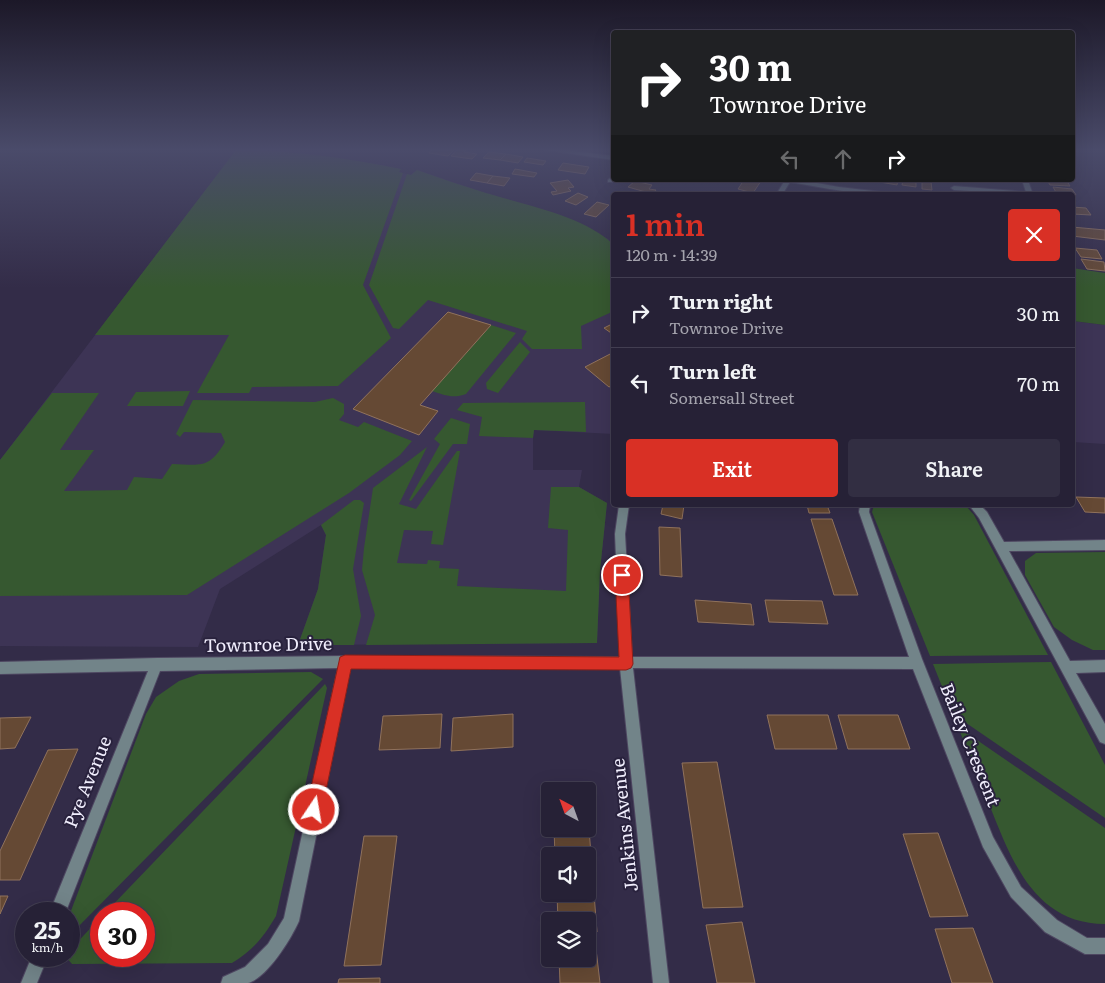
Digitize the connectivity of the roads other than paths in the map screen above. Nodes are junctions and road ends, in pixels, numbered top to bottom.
1 (624, 507) edge
2 (865, 507) edge
3 (976, 507) edge
4 (1105, 545) edge
5 (1000, 547) junction
6 (345, 662) junction
7 (918, 663) junction
8 (157, 664) junction
9 (626, 664) junction
10 (1105, 666) edge
11 (1066, 667) junction
12 (0, 668) edge
13 (1105, 736) edge
14 (62, 902) edge
15 (1105, 946) edge
16 (36, 967) edge
17 (29, 983) edge
18 (229, 983) edge
19 (662, 983) edge

1 - 9 street, Jenkins Avenue
2 - 7 street, Bailey Crescent
3 - 5 street
4 - 5 street
5 - 11 street
6 - 8 street, Townroe Drive
6 - 9 street, Townroe Drive
6 - 18 street
7 - 9 street, Townroe Drive
7 - 15 street, Bailey Crescent
8 - 12 street, Townroe Drive
8 - 14 street, Pye Avenue
9 - 19 street, Jenkins Avenue
10 - 11 street
11 - 13 street
16 - 17 street

